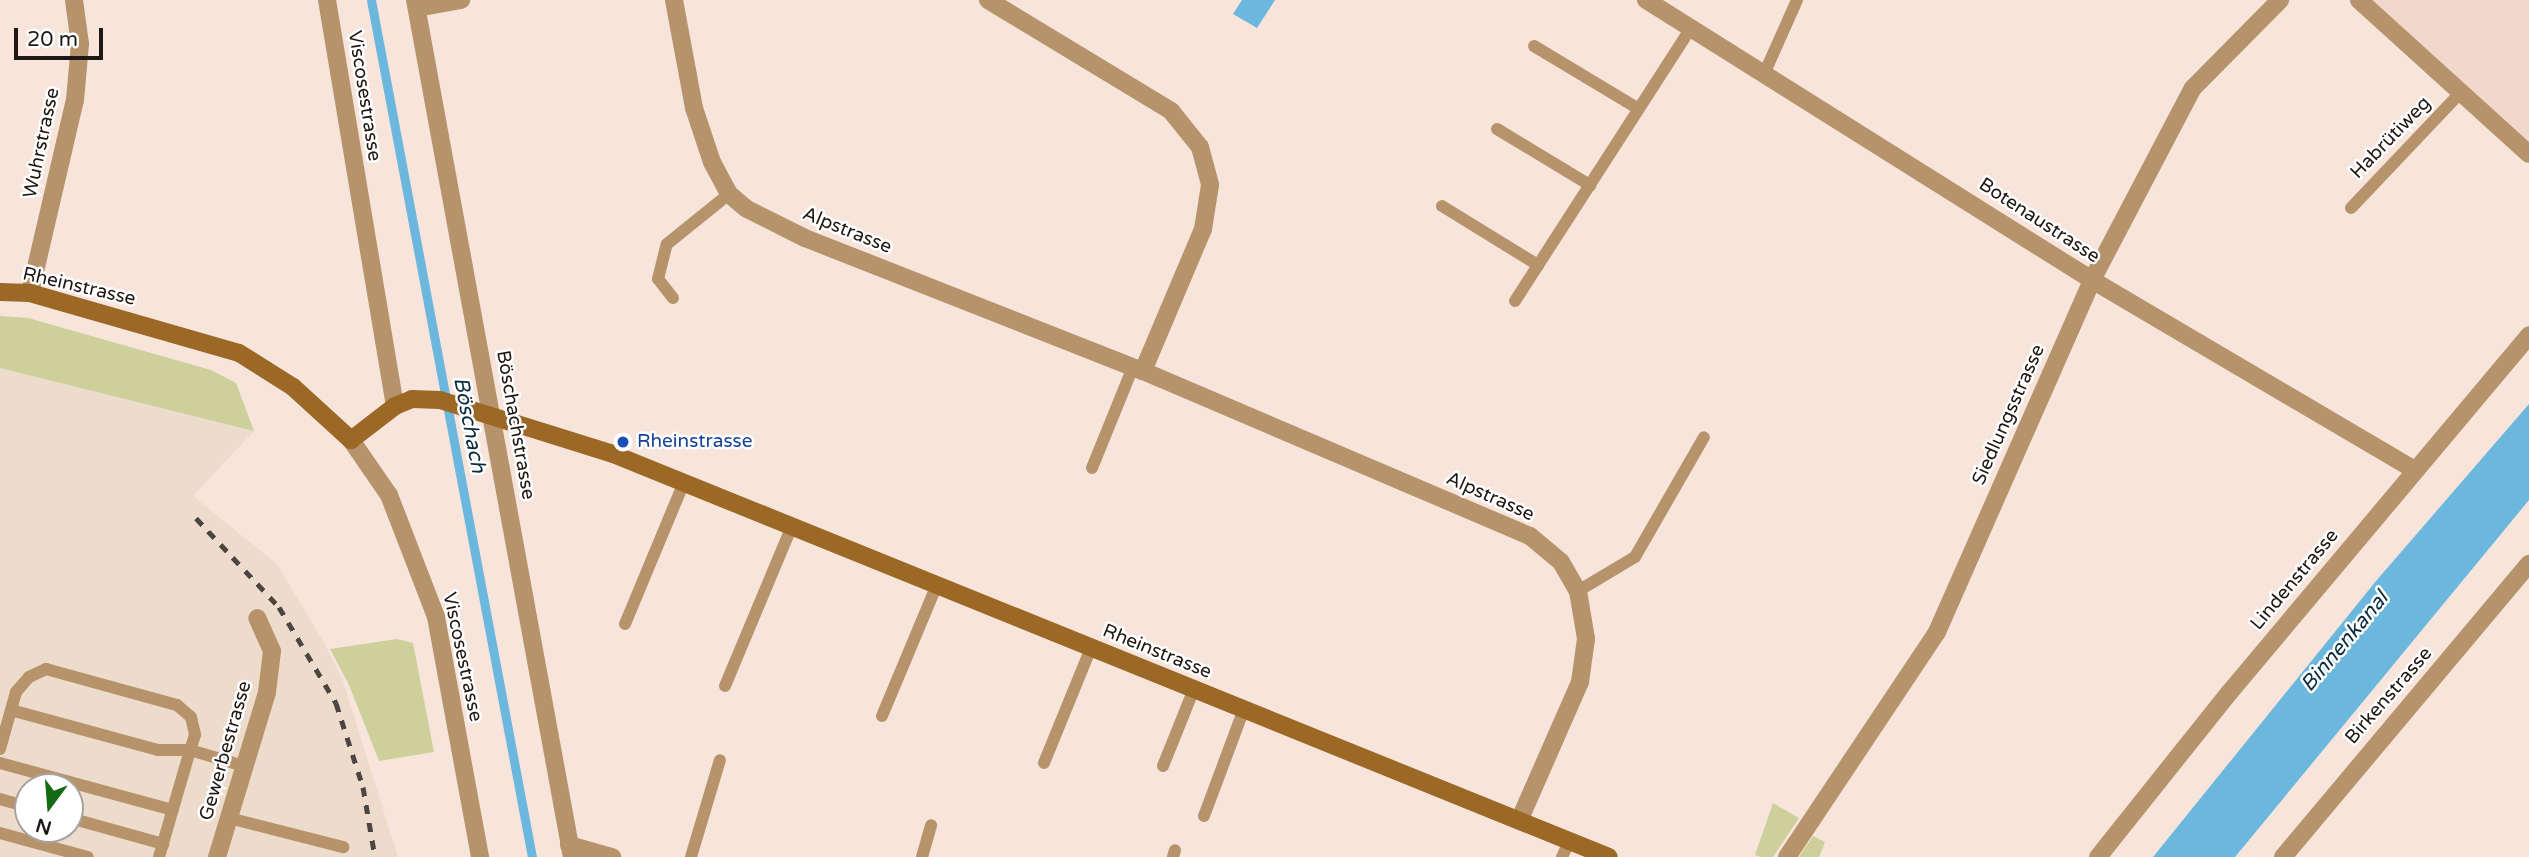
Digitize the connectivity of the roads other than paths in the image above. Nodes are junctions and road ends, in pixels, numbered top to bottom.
1 (74, 0) edge
2 (327, 0) edge
3 (461, 0) edge
4 (674, 0) edge
5 (988, 0) edge
6 (1646, 0) edge
7 (1797, 0) edge
8 (2280, 0) edge
9 (2359, 0) edge
10 (416, 4) edge
11 (1691, 28) junction
12 (1534, 46) dead end
13 (1765, 72) junction
14 (2459, 94) junction
15 (1639, 110) junction
16 (1497, 129) dead end
17 (2529, 154) edge
18 (1590, 185) junction
19 (729, 194) junction
20 (1442, 206) dead end
21 (2351, 208) dead end
22 (1538, 265) junction
23 (2092, 280) junction
24 (0, 292) edge
25 (30, 293) junction
26 (673, 298) dead end
27 (1515, 301) dead end
28 (2529, 335) edge
29 (1138, 369) junction
30 (403, 402) junction
31 (492, 413) junction
32 (1704, 437) dead end
33 (351, 440) junction
34 (1092, 468) dead end
35 (2414, 470) junction
36 (684, 482) junction
37 (791, 528) junction
38 (2529, 564) edge
39 (936, 587) junction
40 (1578, 591) junction
41 (257, 618) dead end
42 (625, 624) dead end
43 (1091, 648) junction
44 (725, 686) dead end
45 (1194, 689) junction
46 (1244, 709) junction
47 (11, 710) junction
48 (882, 716) dead end
49 (0, 749) edge
50 (190, 750) junction
51 (720, 760) dead end
52 (0, 763) edge
53 (1044, 763) dead end
54 (244, 766) junction
55 (1163, 766) dead end
56 (173, 810) junction
57 (1204, 816) dead end
58 (229, 818) junction
59 (1520, 820) junction
60 (84, 822) edge
61 (931, 825) dead end
62 (0, 834) edge
63 (1570, 840) junction
64 (163, 844) junction
65 (343, 847) dead end
66 (570, 851) edge
67 (88, 857) edge
68 (159, 857) edge
69 (217, 857) edge
70 (480, 857) edge
71 (612, 857) edge
72 (691, 857) edge
73 (922, 857) edge
74 (1562, 857) edge
75 (1609, 857) edge
76 (1787, 857) edge
77 (2098, 857) edge
78 (2283, 857) edge

1 - 25 street, Wuhrstrasse
2 - 30 street, Viscosestrasse
3 - 10 street
4 - 19 street, Alpstrasse
5 - 29 street
6 - 11 street, Botenaustrasse
7 - 13 lane
8 - 23 street, Siedlungsstrasse
9 - 14 street
10 - 31 street, Böschachstrasse
11 - 13 street, Botenaustrasse
11 - 15 lane
12 - 15 lane
13 - 23 street, Botenaustrasse
14 - 17 street
14 - 21 lane, Habrütiweg
15 - 18 lane
16 - 18 lane
18 - 22 lane
19 - 26 lane
19 - 29 street, Alpstrasse
20 - 22 lane
22 - 27 lane
23 - 35 street, Botenaustrasse
23 - 76 street, Siedlungsstrasse
24 - 25 street, Rheinstrasse
25 - 33 street, Rheinstrasse
28 - 35 street, Lindenstrasse
29 - 34 lane
29 - 40 street, Alpstrasse
30 - 31 street, Rheinstrasse
30 - 33 street
31 - 36 street, Rheinstrasse
31 - 66 street, Böschachstrasse
32 - 40 lane
33 - 70 street, Viscosestrasse
35 - 77 street, Lindenstrasse
36 - 37 street, Rheinstrasse
36 - 42 lane
37 - 39 street, Rheinstrasse
37 - 44 lane
38 - 78 street, Birkenstrasse
39 - 43 street, Rheinstrasse
39 - 48 lane
40 - 59 street, Alpstrasse
41 - 54 street, Gewerbestrasse
43 - 45 street, Rheinstrasse
43 - 53 lane
45 - 46 street, Rheinstrasse
45 - 55 lane
46 - 57 lane
46 - 59 street, Rheinstrasse
47 - 49 lane
47 - 50 lane
47 - 50 lane
50 - 54 lane
50 - 56 lane
51 - 72 lane
52 - 56 lane
54 - 58 street, Gewerbestrasse
56 - 64 lane
58 - 65 lane
58 - 69 street, Gewerbestrasse
59 - 63 street, Rheinstrasse
60 - 64 lane
61 - 73 lane
62 - 67 lane
63 - 74 lane
63 - 75 street, Rheinstrasse
64 - 68 lane
66 - 71 street

